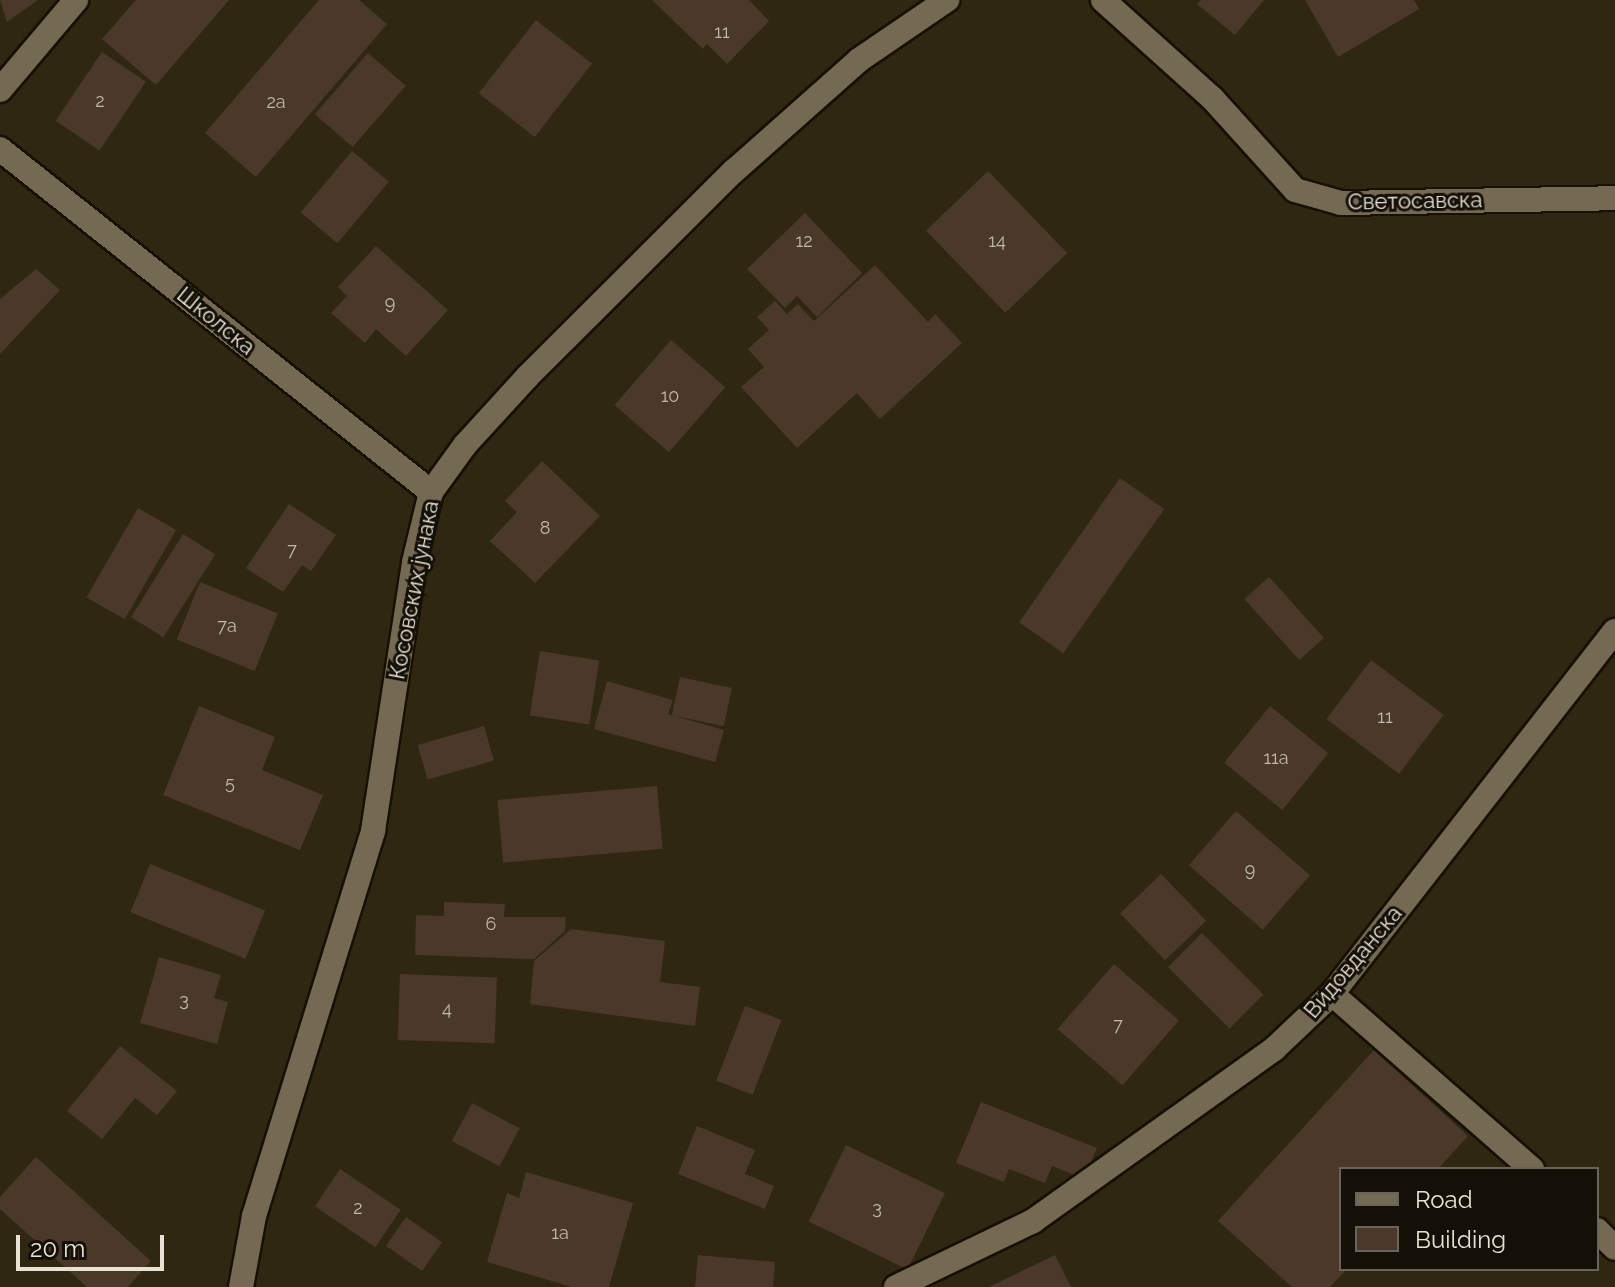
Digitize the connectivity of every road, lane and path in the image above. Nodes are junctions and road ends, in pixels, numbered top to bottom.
1 (76, 0) edge
2 (947, 0) edge
3 (1103, 0) edge
4 (0, 90) edge
5 (0, 149) edge
6 (1615, 198) edge
7 (431, 492) junction
8 (1615, 631) edge
9 (1332, 994) junction
10 (1530, 1167) edge
11 (1599, 1232) edge
12 (1615, 1248) edge
13 (241, 1287) edge
14 (896, 1287) edge

1 - 4 street
2 - 7 street, Косовских јунака
3 - 6 street, Светосавска
5 - 7 street, Школска
7 - 13 street, Косовских јунака
8 - 9 street, Видовданска
9 - 10 street
9 - 14 street, Видовданска
11 - 12 street

